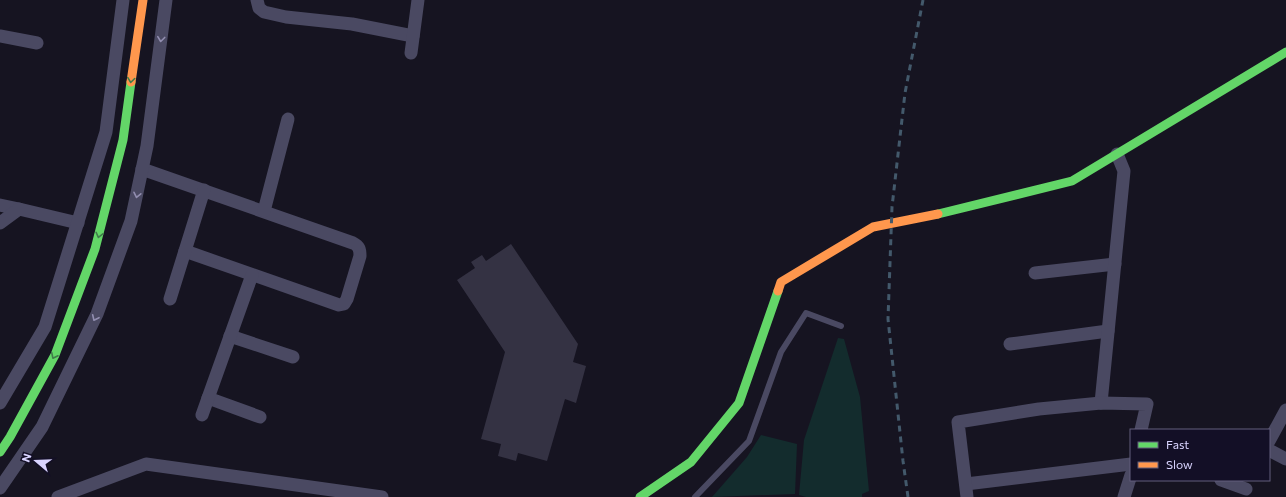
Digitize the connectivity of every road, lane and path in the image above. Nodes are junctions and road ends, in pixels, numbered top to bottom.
1 (143, 0) edge
2 (166, 0) edge
3 (257, 0) edge
4 (418, 0) edge
5 (127, 4) edge
6 (0, 36) edge
7 (413, 36) junction
8 (37, 43) dead end
9 (1286, 52) edge
10 (411, 53) dead end
11 (288, 119) dead end
12 (1117, 154) junction
13 (142, 169) junction
14 (104, 176) dead end
15 (204, 190) junction
16 (0, 205) edge
17 (19, 209) junction
18 (264, 211) junction
19 (0, 223) edge
20 (78, 223) junction
21 (186, 252) junction
22 (1115, 264) junction
23 (1035, 273) dead end
24 (252, 275) junction
25 (170, 299) dead end
26 (840, 326) dead end
27 (1108, 331) junction
28 (230, 336) junction
29 (1010, 344) dead end
30 (293, 357) dead end
31 (2, 396) edge
32 (208, 398) junction
33 (1101, 403) junction
34 (1286, 410) edge
35 (202, 415) dead end
36 (260, 417) dead end
37 (1142, 429) edge
38 (1270, 439) edge
39 (1270, 451) edge
40 (0, 452) edge
41 (1286, 459) edge
42 (1130, 464) edge
43 (1130, 478) edge
44 (1224, 481) edge
45 (0, 488) edge
46 (1246, 489) edge
47 (967, 490) edge
48 (58, 497) edge
49 (382, 497) edge
50 (640, 497) edge
51 (695, 497) edge
52 (1124, 497) edge

1 -> 40 main road
2 -> 13 street
3 - 7 street
4 - 7 street
5 - 14 main road
5 - 20 street
6 - 8 street
7 - 10 street
9 - 12 main road
11 - 18 street
12 - 22 street
12 - 50 main road
13 - 15 street
13 -> 45 street
15 - 18 street
15 - 21 street
16 - 17 street
17 - 19 street
17 - 20 street
18 - 24 street
20 - 31 street
21 - 24 street
21 - 25 street
22 - 23 street
22 - 27 street
24 - 28 street
26 - 51 lane
27 - 29 street
27 - 33 street
28 - 30 street
28 - 32 street
32 - 35 street
32 - 36 street
33 - 37 street
33 - 47 street
34 - 38 street
39 - 41 street
42 - 47 street
43 - 52 street
44 - 46 street
48 - 49 street

